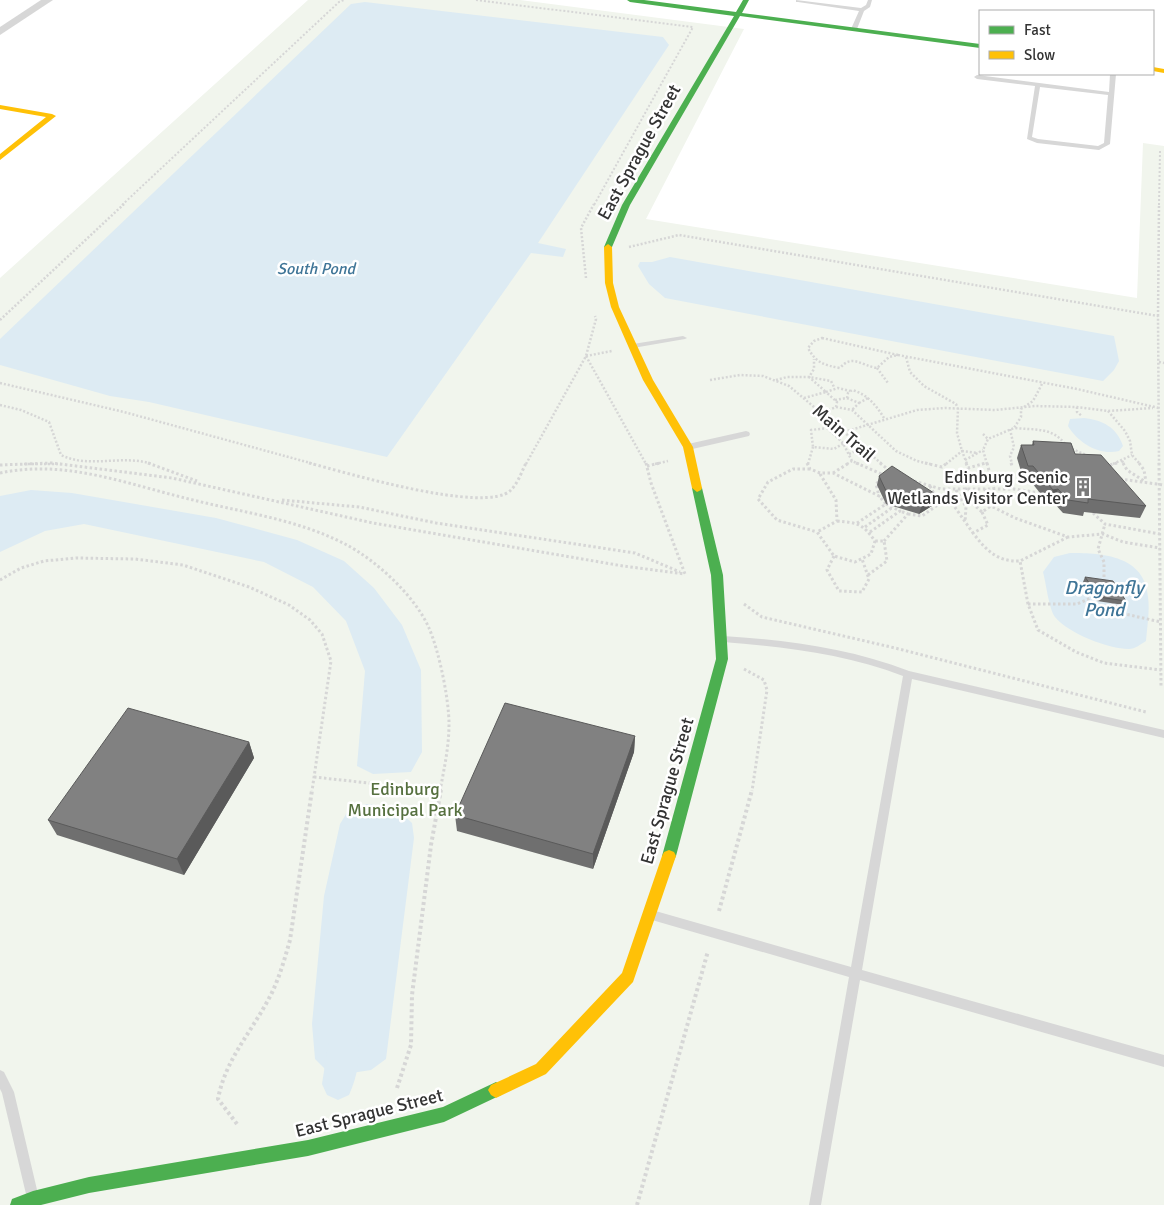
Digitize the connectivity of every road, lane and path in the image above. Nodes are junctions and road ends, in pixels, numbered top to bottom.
1 (48, 0) edge
2 (344, 0) edge
3 (476, 0) edge
4 (630, 0) edge
5 (746, 0) edge
6 (870, 0) edge
7 (798, 1) edge
8 (862, 10) junction
9 (738, 13) junction
10 (854, 29) junction
11 (0, 32) edge
12 (979, 46) edge
13 (1113, 75) edge
14 (977, 77) dead end
15 (1038, 84) junction
16 (1111, 94) junction
17 (0, 107) edge
18 (1160, 151) dead end
19 (0, 158) edge
20 (1160, 234) junction
21 (1164, 234) edge
22 (623, 249) dead end
23 (587, 282) dead end
24 (594, 310) dead end
25 (1158, 316) junction
26 (0, 320) edge
27 (683, 338) dead end
28 (633, 346) junction
29 (617, 350) dead end
30 (898, 355) junction
31 (586, 356) junction
32 (906, 357) junction
33 (814, 359) junction
34 (1159, 362) junction
35 (1164, 363) edge
36 (877, 368) junction
37 (809, 378) junction
38 (710, 380) dead end
39 (776, 380) junction
40 (0, 383) edge
41 (888, 383) dead end
42 (1042, 384) junction
43 (834, 387) junction
44 (850, 391) junction
45 (826, 392) junction
46 (804, 398) junction
47 (847, 398) junction
48 (868, 398) junction
49 (835, 400) junction
50 (859, 403) junction
51 (0, 405) edge
52 (836, 407) junction
53 (1076, 407) junction
54 (1021, 408) junction
55 (1159, 408) junction
56 (958, 409) junction
57 (852, 410) junction
58 (1108, 411) junction
59 (821, 413) junction
60 (1082, 416) dead end
61 (884, 419) junction
62 (869, 423) junction
63 (837, 426) junction
64 (827, 428) junction
65 (1014, 428) junction
66 (1010, 430) junction
67 (844, 432) junction
68 (746, 434) dead end
69 (982, 434) dead end
70 (851, 439) junction
71 (988, 439) junction
72 (842, 443) junction
73 (688, 447) junction
74 (813, 447) junction
75 (862, 448) junction
76 (983, 450) junction
77 (962, 451) junction
78 (978, 453) junction
79 (849, 454) junction
80 (1132, 455) junction
81 (1092, 457) edge
82 (671, 460) dead end
83 (965, 460) junction
84 (852, 461) junction
85 (1101, 461) edge
86 (1122, 461) junction
87 (986, 463) junction
88 (0, 465) edge
89 (1110, 465) junction
90 (647, 466) junction
91 (1012, 466) dead end
92 (968, 468) junction
93 (810, 469) junction
94 (0, 473) edge
95 (832, 473) junction
96 (989, 473) junction
97 (820, 474) junction
98 (886, 476) junction
99 (968, 476) junction
100 (1121, 479) junction
101 (1114, 480) edge
102 (912, 481) edge
103 (1146, 482) junction
104 (1159, 484) junction
105 (1164, 484) edge
106 (207, 485) junction
107 (930, 486) junction
108 (985, 489) junction
109 (994, 489) junction
110 (955, 490) junction
111 (966, 490) junction
112 (1040, 493) edge
113 (879, 496) junction
114 (988, 496) junction
115 (970, 497) junction
116 (274, 499) junction
117 (961, 500) junction
118 (952, 503) junction
119 (886, 504) junction
120 (939, 504) junction
121 (991, 506) junction
122 (893, 507) junction
123 (900, 510) junction
124 (982, 512) junction
125 (1093, 513) edge
126 (908, 514) junction
127 (837, 522) junction
128 (965, 522) junction
129 (857, 523) junction
130 (1105, 524) junction
131 (865, 527) junction
132 (817, 532) junction
133 (870, 532) junction
134 (973, 533) junction
135 (1103, 534) junction
136 (1160, 534) junction
137 (1068, 537) junction
138 (875, 541) junction
139 (884, 541) junction
140 (1160, 548) junction
141 (834, 556) junction
142 (862, 559) junction
143 (1020, 561) junction
144 (685, 574) junction
145 (868, 575) junction
146 (0, 580) edge
147 (1104, 585) edge
148 (1103, 593) edge
149 (1109, 598) edge
150 (737, 601) dead end
151 (1028, 604) junction
152 (1161, 622) junction
153 (721, 639) junction
154 (744, 668) dead end
155 (1161, 670) junction
156 (908, 674) junction
157 (1161, 687) dead end
158 (1155, 714) dead end
159 (1164, 734) edge
160 (314, 777) junction
161 (440, 791) junction
162 (720, 911) dead end
163 (649, 914) junction
164 (708, 951) dead end
165 (857, 973) junction
166 (1164, 1061) edge
167 (0, 1076) edge
168 (397, 1088) dead end
169 (4, 1095) edge
170 (237, 1124) dead end
171 (33, 1199) junction
172 (18, 1205) edge
173 (637, 1205) edge
174 (816, 1205) edge

1 - 11 street
2 - 26 path
3 - 23 path
4 - 9 street
5 - 9 street, East Sprague Street
6 - 8 lane
7 - 8 lane
8 - 10 lane
9 - 10 street
9 - 28 street, East Sprague Street
10 - 12 street
13 - 16 lane
14 - 15 lane
15 - 16 lane
15 - 16 lane
17 - 19 street
18 - 20 path
20 - 21 path
20 - 25 path
22 - 25 path
24 - 31 path
25 - 34 path
27 - 28 lane
28 - 73 street, East Sprague Street
29 - 31 path
30 - 32 path
30 - 33 path
30 - 36 path
31 - 40 path
31 - 90 path
32 - 42 path
32 - 56 path
33 - 36 path
33 - 37 path
34 - 35 path
34 - 55 path
36 - 41 path
37 - 39 path
37 - 43 path
37 - 45 path
38 - 39 path, Main Trail
39 - 46 path, Main Trail
42 - 54 path
42 - 55 path
43 - 44 path
43 - 45 path
44 - 47 path
44 - 48 path
45 - 46 path
45 - 49 path
46 - 59 path, Main Trail
47 - 49 path
47 - 50 path
48 - 50 path
48 - 61 path
49 - 52 path
50 - 57 path
51 - 106 path
52 - 57 path
52 - 59 path
53 - 54 path
53 - 58 path
53 - 60 path
54 - 56 path
54 - 65 path
55 - 58 path
55 - 104 path
56 - 61 path
56 - 77 path
57 - 62 path
58 - 80 path
59 - 63 path, Main Trail
61 - 62 path
62 - 67 path
62 - 77 path
63 - 64 path
63 - 67 path, Main Trail
64 - 72 path
64 - 74 path
65 - 66 path
65 - 81 path
66 - 71 path
66 - 91 path
67 - 70 path, Main Trail
68 - 73 lane
69 - 71 path
70 - 72 path
70 - 75 path, Main Trail
71 - 76 path
72 - 74 path
72 - 79 path
73 - 153 street, East Sprague Street
74 - 93 path
75 - 79 path
75 - 98 path, Main Trail
76 - 78 path
76 - 87 path
77 - 78 path
77 - 83 path
78 - 83 path
79 - 84 path
80 - 86 path
80 - 103 path
82 - 90 path
83 - 92 path
84 - 95 path
84 - 98 path
85 - 89 path
86 - 89 path
86 - 103 path
87 - 92 path
87 - 96 path
88 - 106 path
89 - 100 path
90 - 144 path
92 - 99 path
93 - 97 path
93 - 132 path
94 - 161 path
95 - 97 path
95 - 113 path
96 - 99 path
96 - 109 path
97 - 127 path
98 - 113 path
99 - 111 path
100 - 101 path
100 - 103 path
102 - 107 path
103 - 104 path
104 - 105 path
104 - 136 path
106 - 116 path
107 - 110 path
107 - 120 path
108 - 109 path
108 - 111 path
108 - 114 path
109 - 112 path
110 - 111 path
110 - 117 path
113 - 119 path
114 - 115 path
114 - 121 path
115 - 117 path
115 - 124 path
116 - 144 path
116 - 144 path
117 - 118 path
117 - 128 path
118 - 120 path
118 - 128 path
119 - 122 path
119 - 129 path
120 - 126 path
121 - 124 path
121 - 137 path
122 - 123 path
122 - 131 path
123 - 126 path
123 - 133 path
124 - 134 path
125 - 130 path
126 - 139 path
127 - 129 path
127 - 132 path
128 - 134 path
129 - 131 path
130 - 135 path
130 - 136 path
131 - 133 path
132 - 141 path
133 - 138 path
134 - 143 path
135 - 137 path
135 - 140 path
135 - 147 path
136 - 140 path
137 - 143 path
138 - 139 path
138 - 142 path
139 - 145 path
140 - 152 path
141 - 142 path
141 - 145 path
142 - 145 path
143 - 151 path
146 - 160 path
148 - 151 path
149 - 152 path
150 - 158 path
151 - 155 path
152 - 155 path
153 - 156 lane
153 - 163 street, East Sprague Street
154 - 162 path
155 - 157 path
156 - 159 lane
156 - 165 lane
160 - 161 path
160 - 170 path
161 - 168 path
163 - 165 lane
163 - 171 street, East Sprague Street
164 - 173 path
165 - 166 lane
165 - 174 lane
167 - 169 lane
169 - 171 lane
171 - 172 street, East Sprague Street

